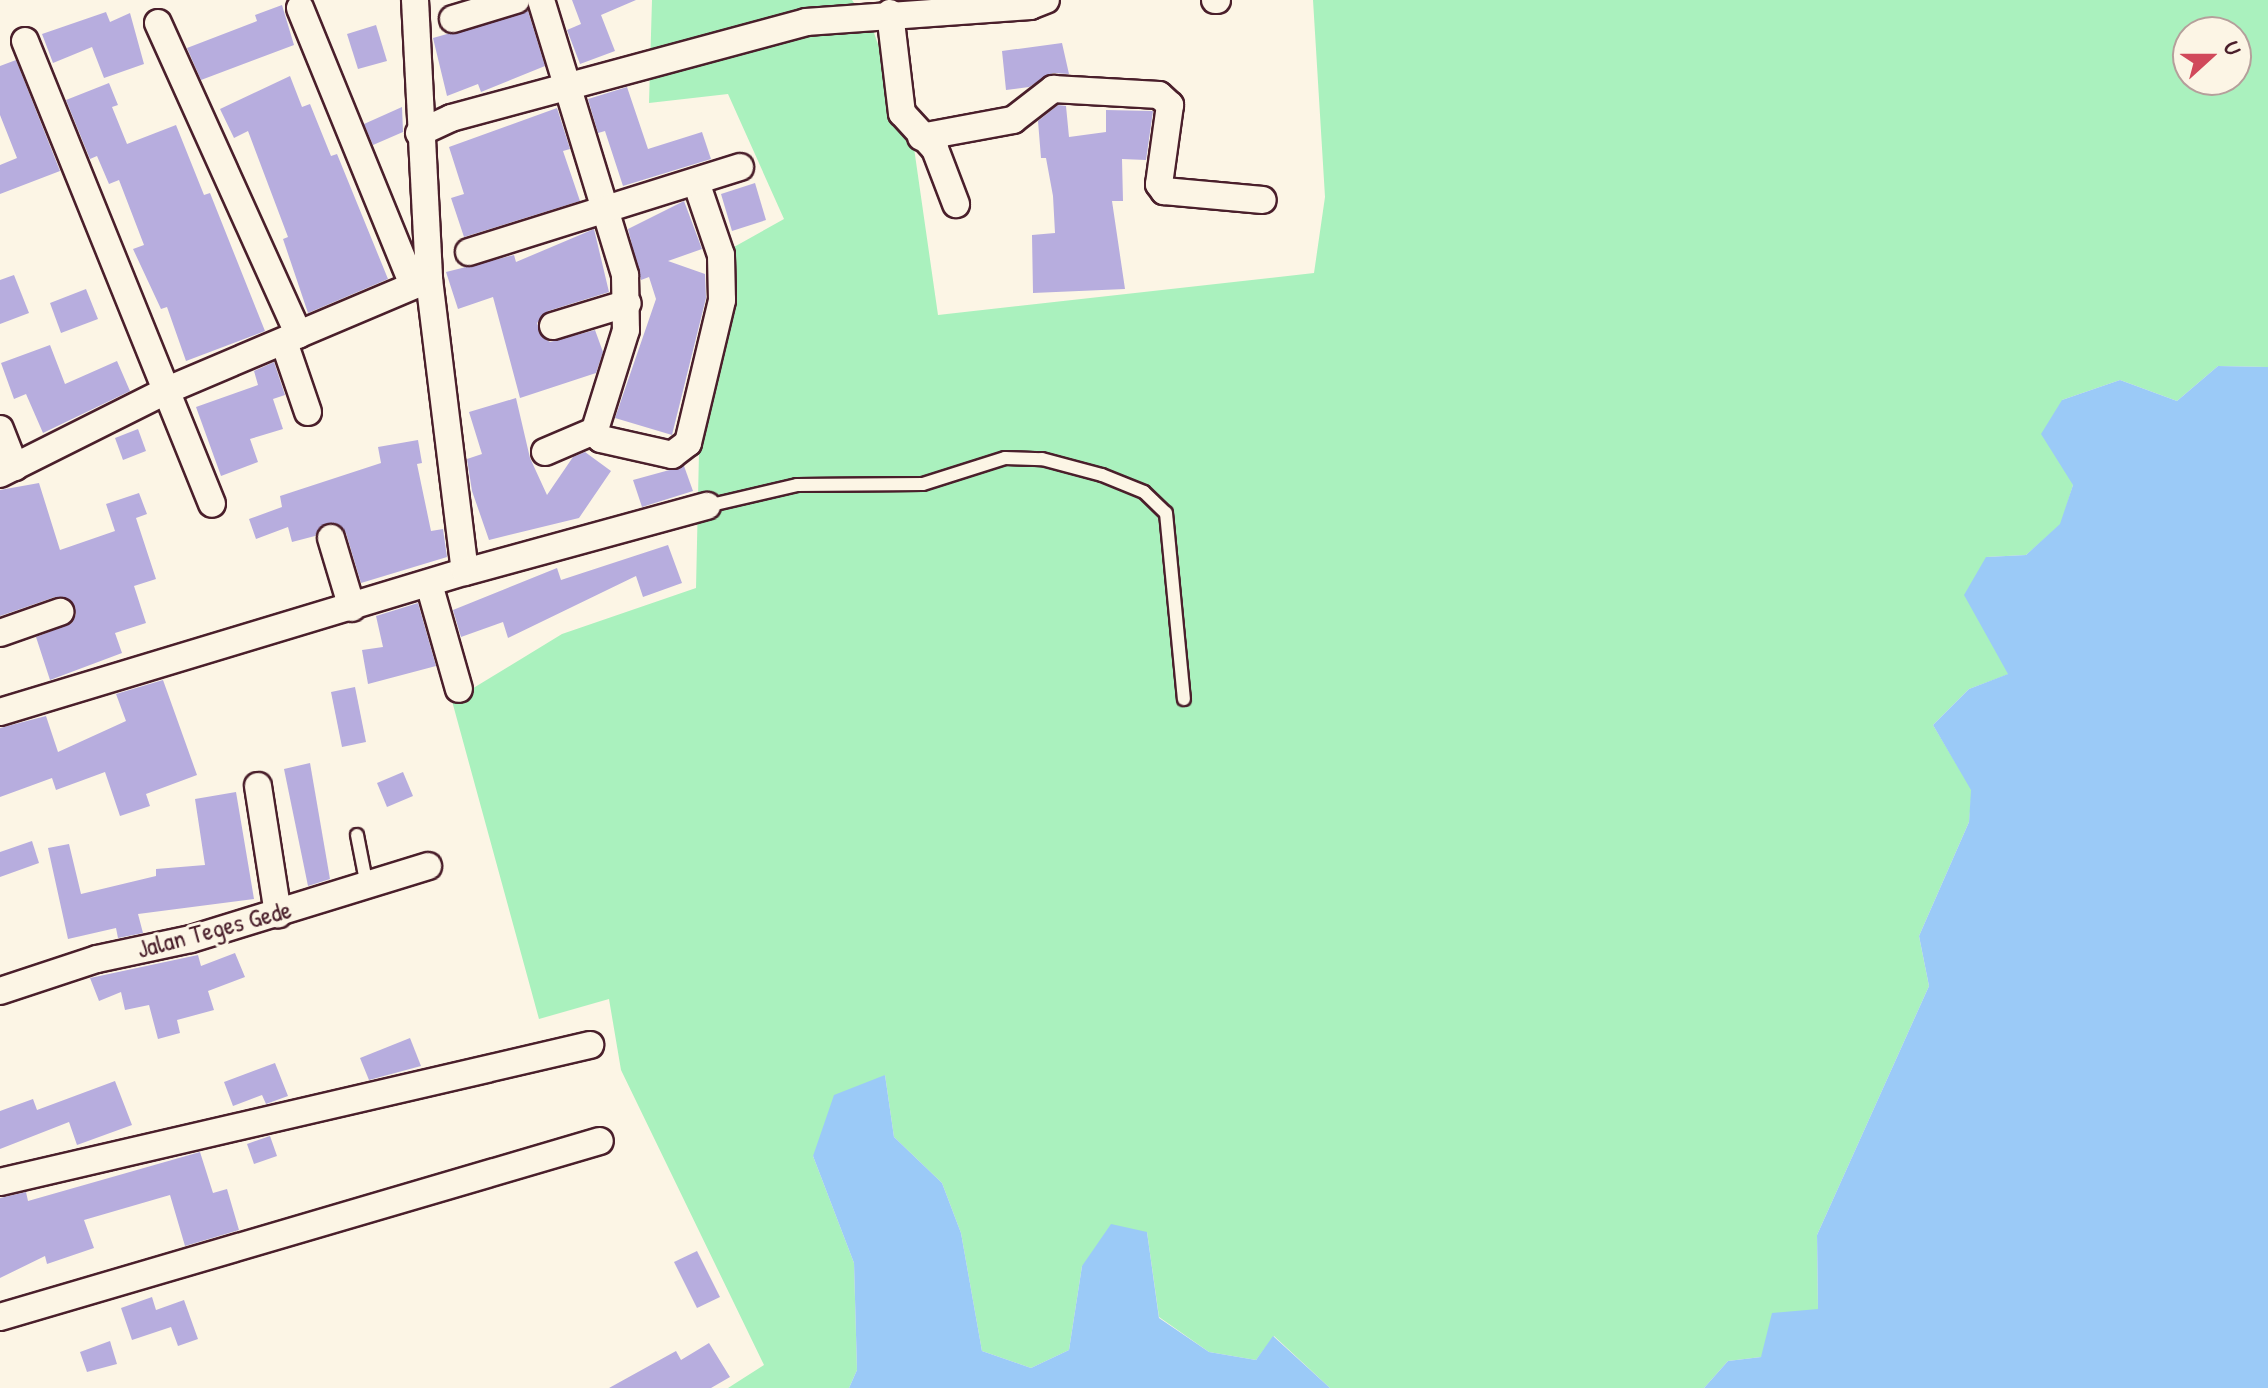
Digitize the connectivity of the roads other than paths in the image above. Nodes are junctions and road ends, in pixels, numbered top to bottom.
1 (415, 0) edge
2 (516, 0) edge
3 (541, 0) edge
4 (1038, 3) edge
5 (300, 8) dead end
6 (890, 13) junction
7 (453, 19) dead end
8 (158, 23) dead end
9 (25, 41) dead end
10 (570, 86) junction
11 (419, 133) junction
12 (921, 137) junction
13 (740, 167) dead end
14 (696, 182) junction
15 (1263, 200) dead end
16 (956, 204) dead end
17 (605, 206) junction
18 (469, 252) dead end
19 (421, 282) junction
20 (628, 303) junction
21 (553, 326) dead end
22 (292, 339) junction
23 (170, 389) junction
24 (308, 412) dead end
25 (0, 429) edge
26 (594, 431) junction
27 (545, 452) dead end
28 (7, 470) edge
29 (212, 504) dead end
30 (707, 506) joint
31 (331, 538) dead end
32 (465, 572) junction
33 (429, 584) junction
34 (352, 608) junction
35 (60, 612) dead end
36 (0, 633) edge
37 (459, 689) dead end
38 (1184, 699) dead end
39 (0, 712) edge
40 (258, 786) dead end
41 (357, 835) dead end
42 (428, 866) dead end
43 (367, 886) junction
44 (278, 914) junction
45 (0, 991) edge
46 (590, 1045) dead end
47 (600, 1141) dead end
48 (0, 1182) edge
49 (0, 1317) edge

1 - 11 street
2 - 7 street
3 - 10 street
4 - 6 street
5 - 19 street
6 - 10 street
6 - 12 street
8 - 22 street
9 - 23 street
10 - 11 street
10 - 17 street
11 - 19 street
12 - 15 street
12 - 16 street
13 - 14 street
14 - 17 street
14 - 26 street
17 - 18 street
17 - 20 street
19 - 22 street
19 - 32 street
20 - 21 street
20 - 26 street
22 - 23 street
22 - 24 street
23 - 28 street
23 - 29 street
25 - 28 street
26 - 27 street
30 - 32 street
30 - 38 lane
31 - 34 street
32 - 33 street
33 - 34 street
33 - 37 street
34 - 39 street
35 - 36 street
40 - 44 street
41 - 43 lane
42 - 43 street, Jalan Teges Gede
43 - 44 street, Jalan Teges Gede
44 - 45 street, Jalan Teges Gede
46 - 48 street
47 - 49 street

